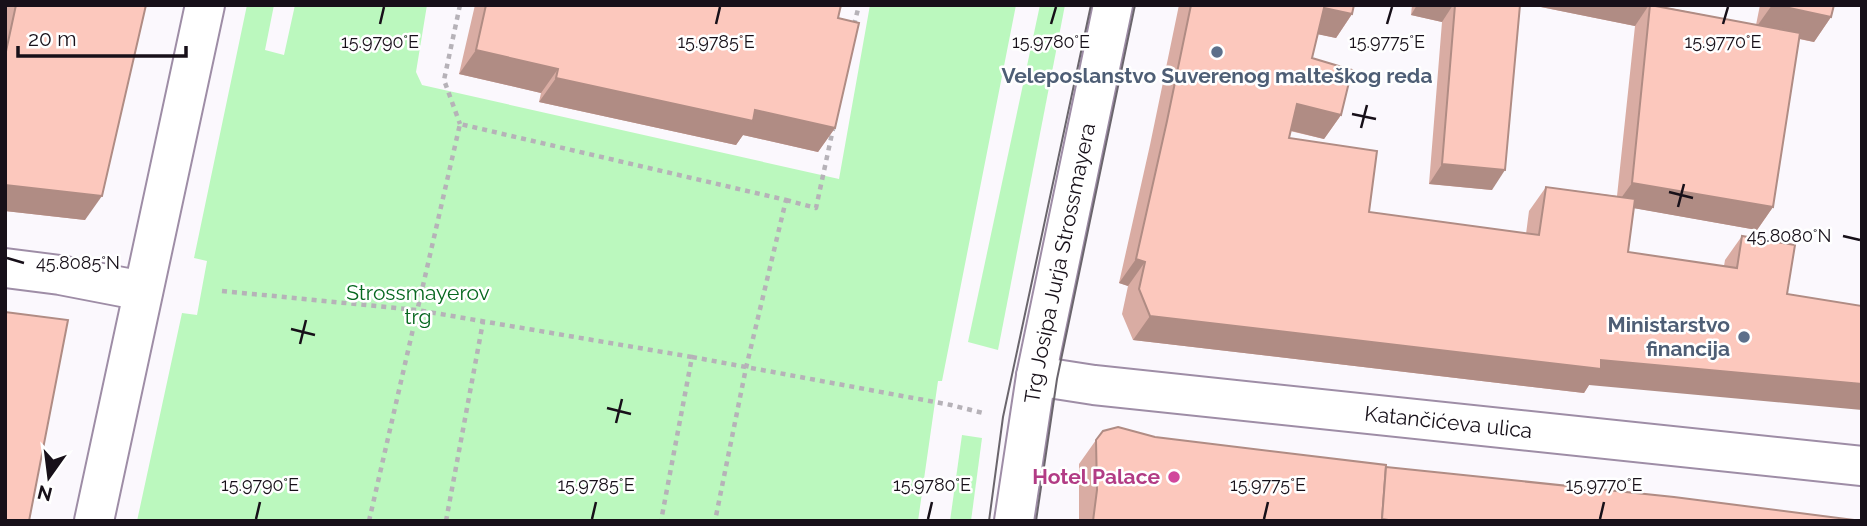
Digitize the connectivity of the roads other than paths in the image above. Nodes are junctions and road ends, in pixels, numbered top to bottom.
1 (205, 5) edge
2 (1113, 5) edge
3 (5, 268) edge
4 (143, 290) junction
5 (1036, 376) junction
6 (1862, 466) edge
7 (94, 521) edge
8 (1014, 521) edge

1 - 4 street
2 - 5 street, Trg Josipa Jurja Strossmayera
3 - 4 street
4 - 7 street
5 - 6 street, Katančićeva ulica
5 - 8 street, Trg Josipa Jurja Strossmayera

